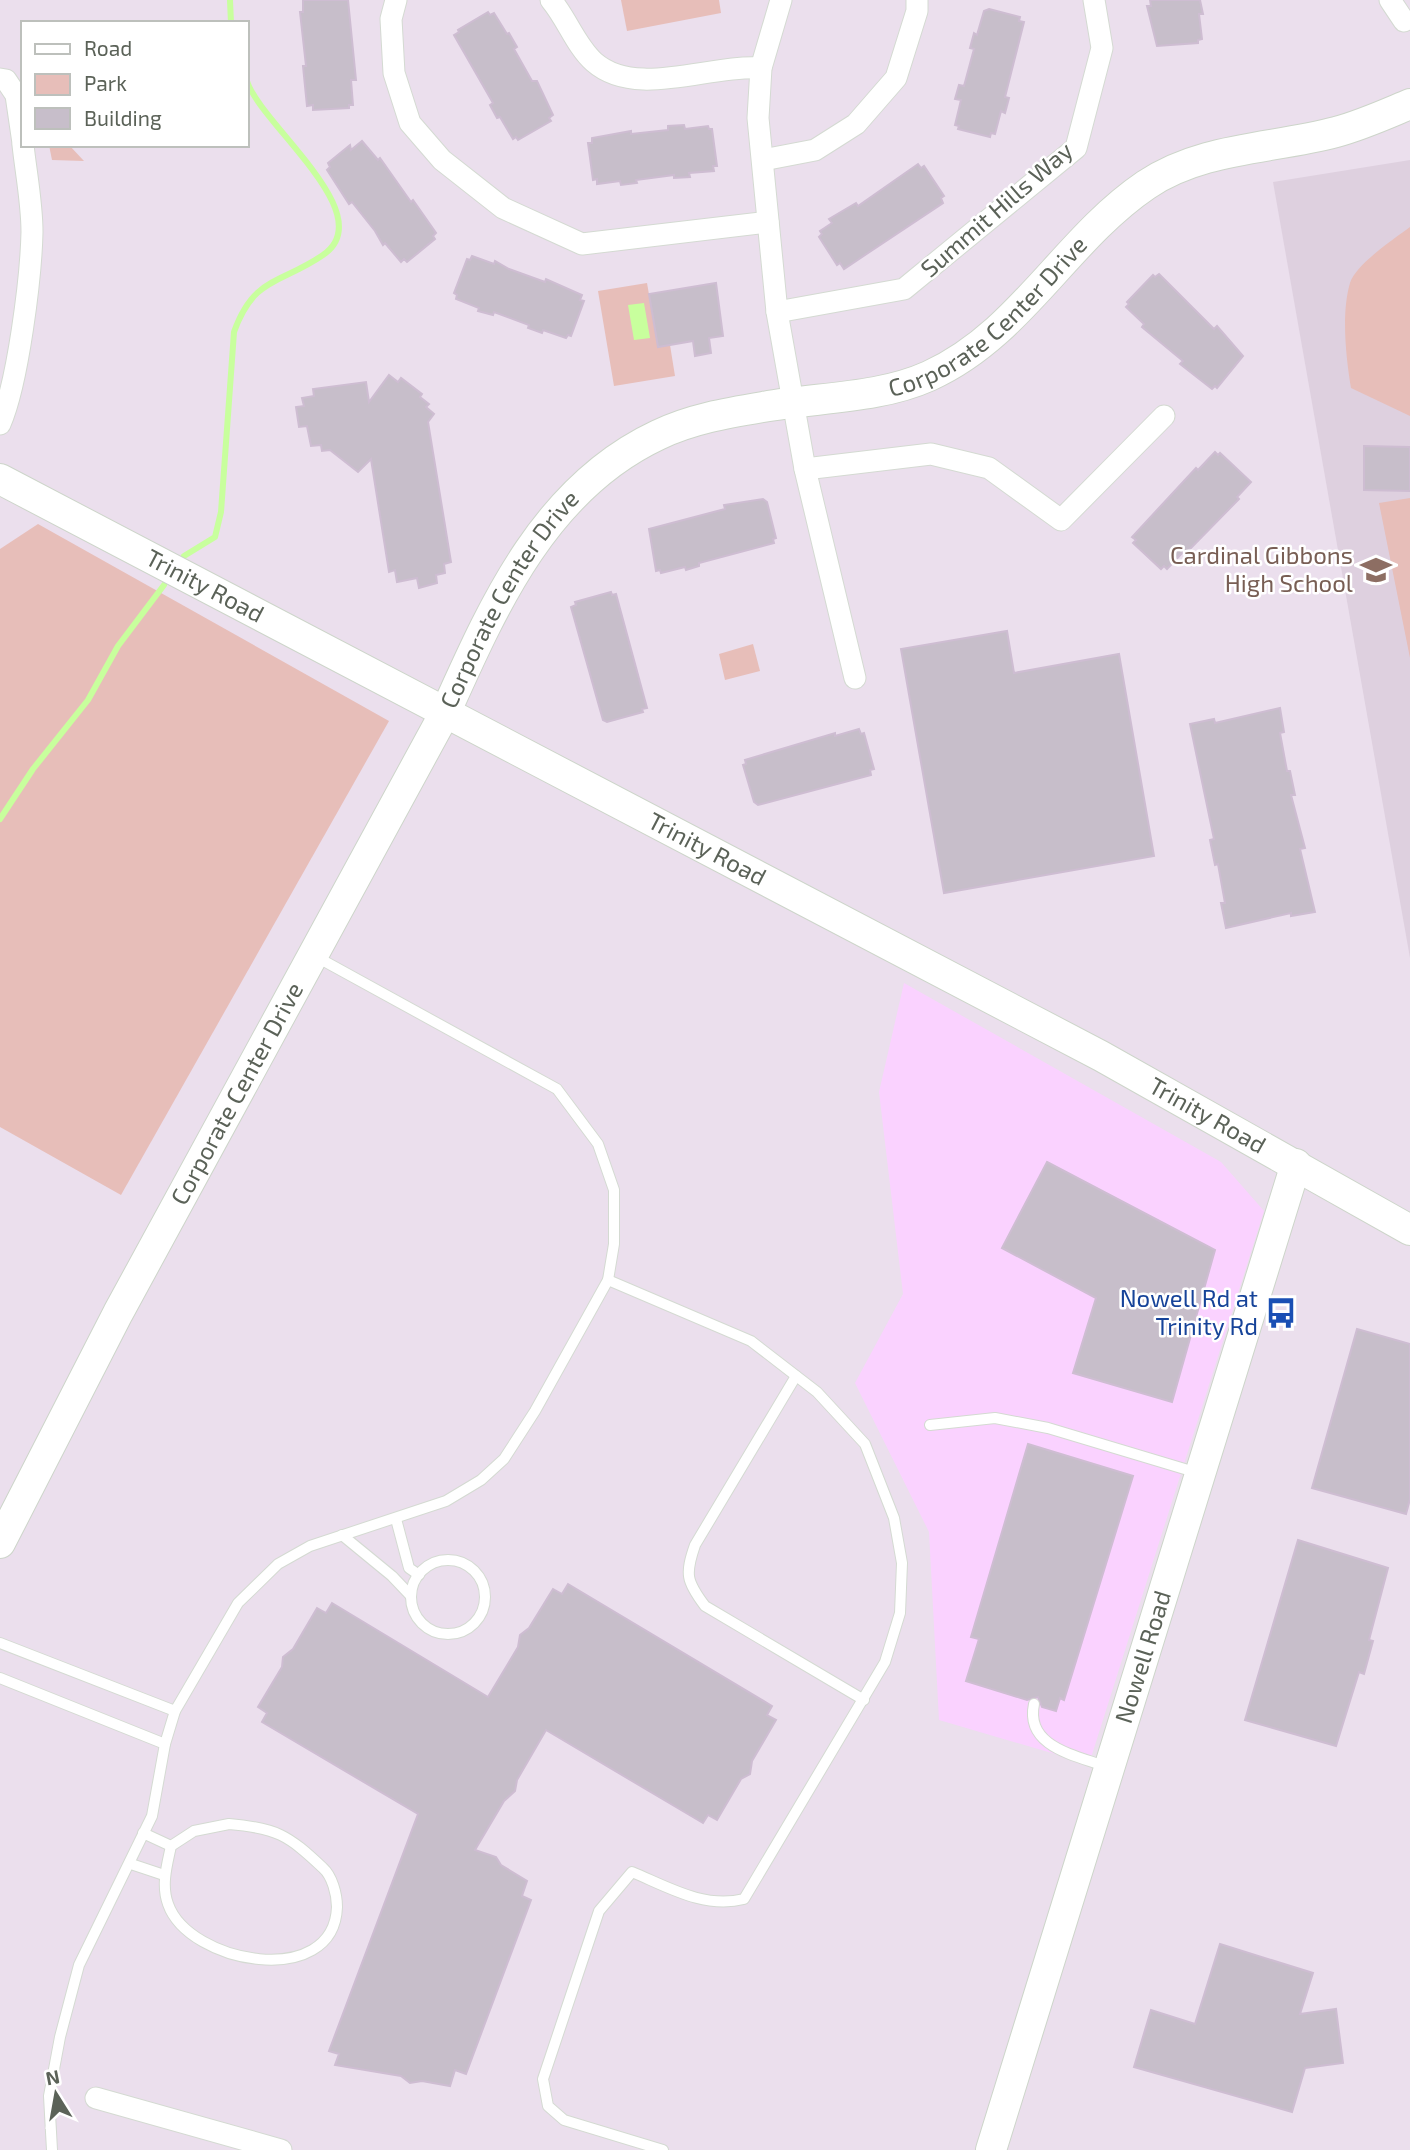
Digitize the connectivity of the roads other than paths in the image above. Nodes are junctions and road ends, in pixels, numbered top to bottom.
1 (396, 0) edge
2 (551, 0) edge
3 (781, 0) edge
4 (917, 0) edge
5 (1094, 0) edge
6 (1390, 0) edge
7 (1404, 21) dead end
8 (761, 68) junction
9 (0, 79) edge
10 (1410, 104) edge
11 (21, 130) edge
12 (23, 147) edge
13 (763, 160) junction
14 (768, 222) junction
15 (777, 312) junction
16 (792, 402) junction
17 (1164, 416) dead end
18 (0, 424) edge
19 (805, 469) junction
20 (0, 479) edge
21 (855, 678) dead end
22 (446, 711) junction
23 (311, 954) junction
24 (1296, 1164) junction
25 (1410, 1230) edge
26 (608, 1280) junction
27 (796, 1376) junction
28 (930, 1425) dead end
29 (1200, 1474) junction
30 (396, 1519) junction
31 (342, 1535) junction
32 (0, 1543) edge
33 (419, 1575) junction
34 (411, 1596) junction
35 (0, 1643) edge
36 (0, 1678) edge
37 (864, 1700) junction
38 (1034, 1704) dead end
39 (175, 1711) junction
40 (165, 1744) junction
41 (1110, 1768) junction
42 (144, 1833) junction
43 (171, 1846) junction
44 (131, 1864) junction
45 (164, 1875) junction
46 (96, 2098) dead end
47 (52, 2150) edge
48 (281, 2150) edge
49 (663, 2150) edge
50 (991, 2150) edge

1 - 14 street
2 - 8 street
3 - 8 street
4 - 13 street
5 - 15 street, Summit Hills Way
6 - 7 street
8 - 13 street
9 - 11 street
10 - 16 street, Corporate Center Drive
12 - 18 street
13 - 14 street
14 - 15 street
15 - 16 street
16 - 19 street
16 - 22 street, Corporate Center Drive
17 - 19 street
19 - 21 street
20 - 22 street, Trinity Road
22 - 23 street, Corporate Center Drive
22 - 24 street, Trinity Road
23 - 26 lane
23 - 32 street, Corporate Center Drive
24 - 25 street, Trinity Road
24 - 29 street, Nowell Road
26 - 27 lane
26 - 30 lane
27 - 37 lane
27 - 37 lane
28 - 29 lane
29 - 41 street, Nowell Road
30 - 31 lane
30 - 33 lane
31 - 34 lane
31 - 39 lane
33 - 34 lane
33 - 34 lane
35 - 39 lane
36 - 40 lane
37 - 49 lane
38 - 41 lane
39 - 40 lane
40 - 42 lane
41 - 50 street, Nowell Road
42 - 43 lane
42 - 44 lane
43 - 45 lane
43 - 45 lane
44 - 45 lane
44 - 47 lane
46 - 48 street

